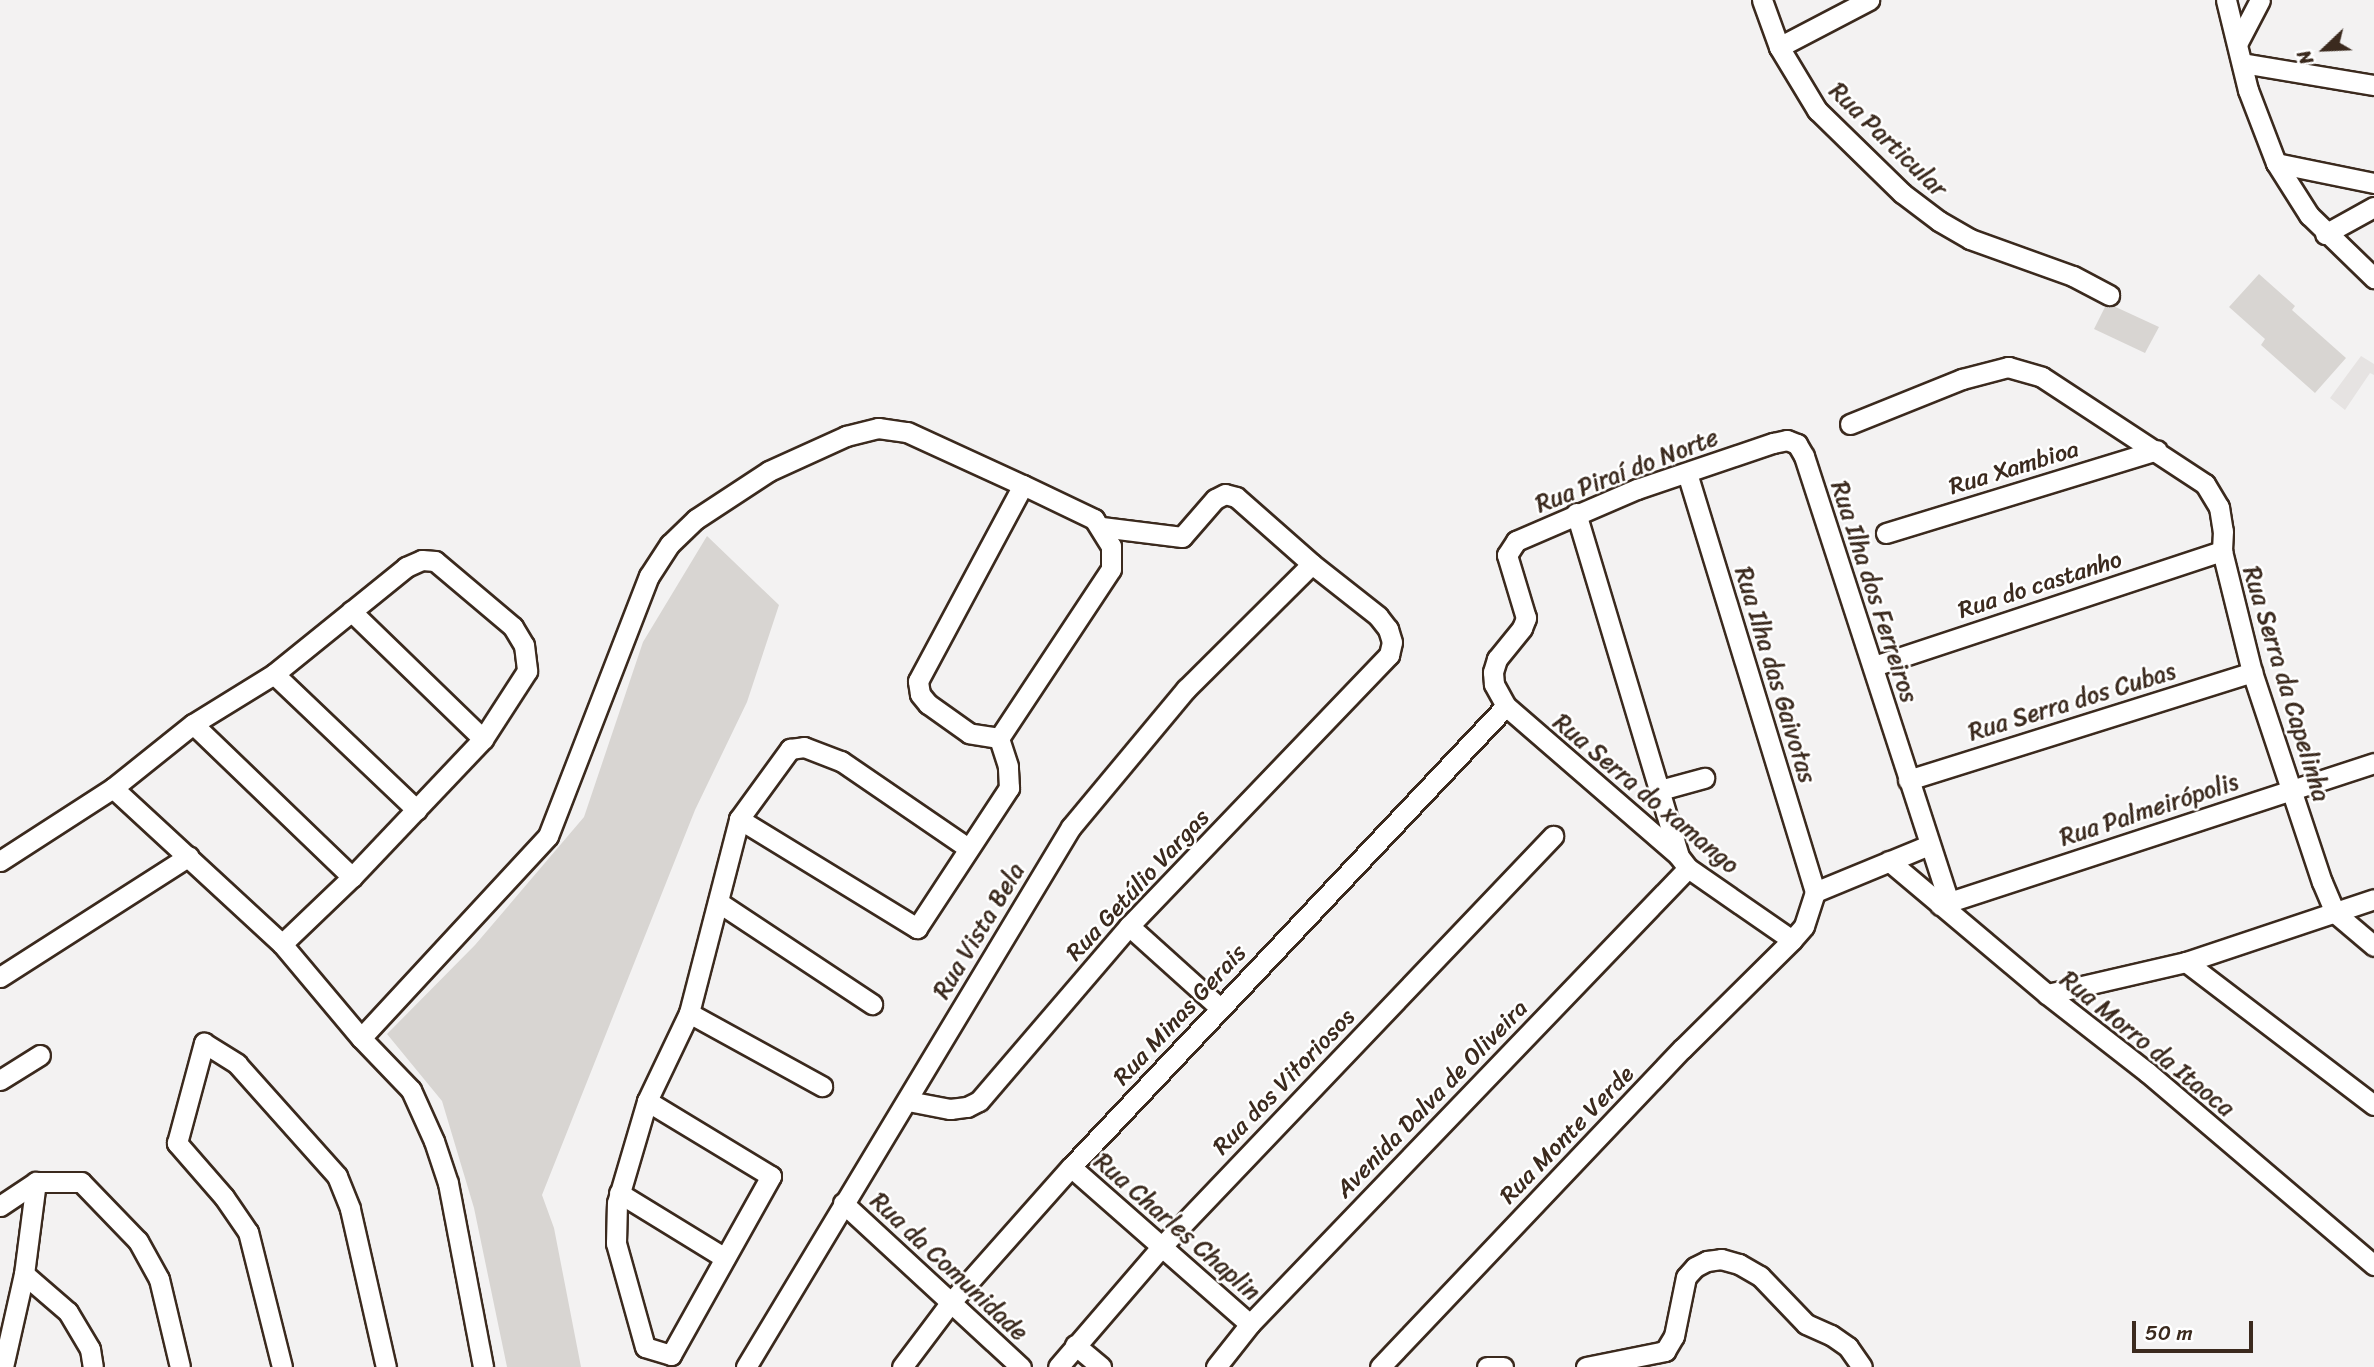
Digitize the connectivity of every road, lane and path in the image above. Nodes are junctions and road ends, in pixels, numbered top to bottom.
1 (1762, 0) edge
2 (1869, 0) edge
3 (2226, 0) edge
4 (2260, 0) edge
5 (2238, 42) junction
6 (1779, 47) junction
7 (2242, 63) junction
8 (2374, 85) edge
9 (2277, 163) junction
10 (2374, 183) edge
11 (2374, 207) edge
12 (2325, 234) junction
13 (2374, 278) edge
14 (2109, 295) dead end
15 (1850, 424) dead end
16 (1773, 443) joint
17 (2157, 450) junction
18 (1687, 473) junction
19 (1023, 485) junction
20 (1576, 513) junction
21 (1102, 527) junction
22 (1885, 533) dead end
23 (2222, 551) junction
24 (1312, 564) junction
25 (351, 611) junction
26 (1874, 666) junction
27 (2252, 671) junction
28 (274, 674) junction
29 (1506, 706) junction
30 (193, 724) junction
31 (999, 738) junction
32 (483, 739) junction
33 (2374, 763) edge
34 (1704, 778) dead end
35 (1908, 780) junction
36 (113, 788) junction
37 (1660, 790) junction
38 (2292, 791) junction
39 (417, 810) junction
40 (739, 819) junction
41 (1553, 836) dead end
42 (1929, 845) junction
43 (968, 848) junction
44 (189, 856) junction
45 (1889, 860) junction
46 (0, 861) edge
47 (1683, 862) junction
48 (352, 877) junction
49 (1815, 892) junction
50 (2374, 899) edge
51 (718, 902) junction
52 (1944, 903) junction
53 (2335, 913) junction
54 (1129, 926) junction
55 (1792, 940) junction
56 (282, 944) junction
57 (2374, 946) edge
58 (2186, 962) junction
59 (0, 977) edge
60 (2047, 994) junction
61 (872, 1004) dead end
62 (1220, 1008) junction
63 (689, 1013) junction
64 (361, 1038) junction
65 (40, 1055) dead end
66 (0, 1080) edge
67 (822, 1086) dead end
68 (647, 1101) junction
69 (908, 1101) junction
70 (2374, 1104) edge
71 (1071, 1167) junction
72 (36, 1182) junction
73 (619, 1194) junction
74 (843, 1203) junction
75 (0, 1206) edge
76 (1162, 1246) junction
77 (725, 1258) junction
78 (2374, 1265) edge
79 (24, 1274) junction
80 (951, 1302) junction
81 (6, 1322) edge
82 (1250, 1324) junction
83 (1075, 1345) junction
84 (3, 1367) edge
85 (93, 1367) edge
86 (180, 1367) edge
87 (282, 1367) edge
88 (386, 1367) edge
89 (483, 1367) edge
90 (746, 1367) edge
91 (902, 1367) edge
92 (1021, 1367) edge
93 (1058, 1367) edge
94 (1101, 1367) edge
95 (1216, 1367) edge
96 (1380, 1367) edge
97 (1487, 1367) edge
98 (1503, 1367) edge
99 (1586, 1367) edge
100 (1862, 1367) edge

1 - 6 street, Rua Particular
2 - 6 street
3 - 5 street
4 - 5 street
5 - 7 street
6 - 14 street, Rua Particular
7 - 8 street
7 - 9 street
9 - 10 street
9 - 12 street
11 - 12 street
12 - 13 street
15 - 17 street
16 - 18 street, Rua Piraí do Norte
16 - 26 street, Rua Ilha dos Ferreiros
17 - 22 street, Rua Xambioa
17 - 23 street, Rua Serra da Capelinha
18 - 20 street, Rua Piraí do Norte
18 - 49 street, Rua Ilha das Gaivotas
19 - 21 street
19 - 31 street
19 - 64 street
20 - 29 street, Rua Piraí do Norte
20 - 37 street
21 - 24 street
21 - 31 street
23 - 26 street, Rua do castanho
23 - 27 street, Rua Serra da Capelinha
24 - 54 street, Rua Getúlio Vargas
24 - 69 street, Rua Vista Bela
25 - 28 street
25 - 32 street
25 - 32 street
26 - 35 street, Rua Ilha dos Ferreiros
27 - 35 street, Rua Serra dos Cubas
27 - 38 street, Rua Serra da Capelinha
28 - 30 street
28 - 39 street
29 - 47 street, Rua Serra do xamango
29 - 62 street, Rua Minas Gerais
30 - 36 street
30 - 48 street
31 - 43 street
32 - 39 street
33 - 38 street, Rua Palmeirópolis
34 - 37 street
35 - 42 street, Rua Ilha dos Ferreiros
36 - 44 street
36 - 46 street
37 - 47 street
38 - 52 street, Rua Palmeirópolis
38 - 53 street, Rua Serra da Capelinha
39 - 48 street
40 - 43 street
40 - 43 street
40 - 51 street
41 - 76 street, Rua dos Vitoriosos
42 - 45 street
42 - 52 street, Rua Ilha dos Ferreiros
44 - 56 street
44 - 59 street
45 - 49 street
45 - 52 street, Rua Morro da Itaoca
47 - 55 street, Rua Serra do xamango
47 - 82 street, Avenida Dalva de Oliveira
48 - 56 street
49 - 55 street, Rua Monte Verde
50 - 53 street
51 - 61 street
51 - 63 street
52 - 60 street, Rua Morro da Itaoca
53 - 57 street
53 - 58 street
54 - 62 street
54 - 69 street, Rua Getúlio Vargas
55 - 96 street, Rua Monte Verde
56 - 64 street
58 - 60 street
58 - 70 street
60 - 78 street, Rua Morro da Itaoca
62 - 71 street, Rua Minas Gerais
63 - 67 street
63 - 68 street
64 - 89 street
65 - 66 street
68 - 73 street
68 - 77 street
69 - 74 street, Rua Vista Bela
71 - 76 street, Rua Charles Chaplin
71 - 80 street, Rua Minas Gerais
72 - 75 street
72 - 79 street
72 - 86 street
73 - 77 street
73 - 77 street
74 - 80 street, Rua da Comunidade
74 - 90 street, Rua Vista Bela
76 - 82 street, Rua Charles Chaplin
76 - 83 street, Rua dos Vitoriosos
79 - 81 street
79 - 85 street
80 - 91 street, Rua Minas Gerais
80 - 92 street, Rua da Comunidade
81 - 84 street
82 - 95 street, Avenida Dalva de Oliveira
83 - 93 street, Rua dos Vitoriosos
83 - 94 street
87 - 88 street
97 - 98 street
99 - 100 street

